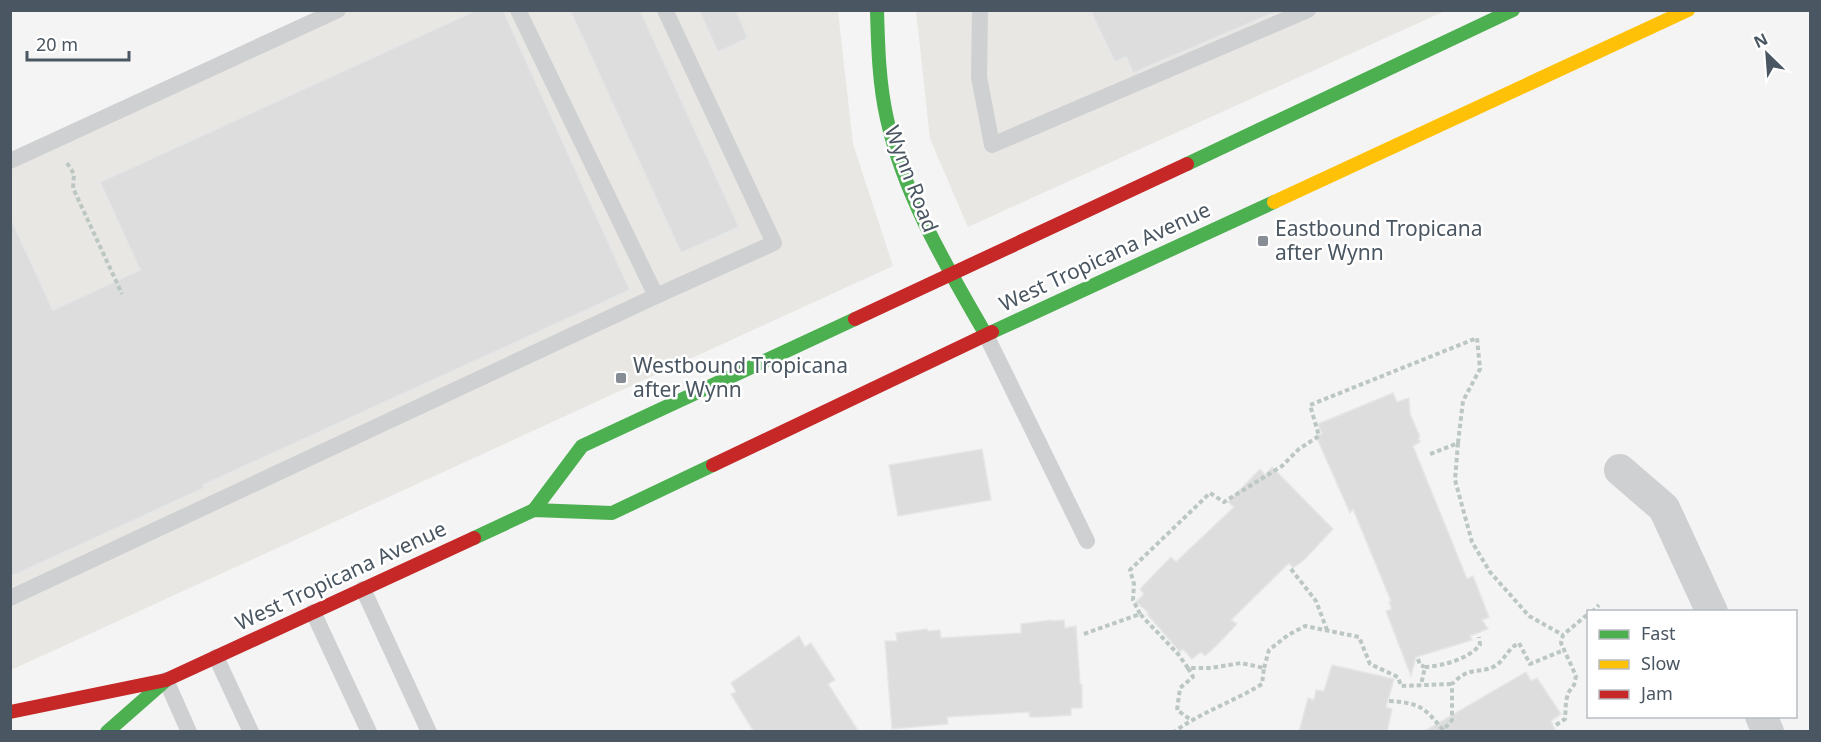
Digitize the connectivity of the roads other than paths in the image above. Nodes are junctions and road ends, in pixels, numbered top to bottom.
1 (338, 10) edge
2 (518, 10) edge
3 (666, 10) edge
4 (877, 10) edge
5 (980, 10) edge
6 (1308, 10) edge
7 (1513, 10) edge
8 (1688, 10) edge
9 (10, 161) edge
10 (951, 275) junction
11 (656, 296) junction
12 (986, 335) junction
13 (1620, 470) dead end
14 (534, 510) junction
15 (1087, 541) dead end
16 (363, 589) junction
17 (10, 598) edge
18 (1711, 610) edge
19 (312, 612) junction
20 (216, 657) junction
21 (166, 680) junction
22 (10, 712) edge
23 (1761, 718) edge
24 (106, 732) edge
25 (189, 732) edge
26 (251, 732) edge
27 (369, 732) edge
28 (429, 732) edge
29 (1767, 732) edge

1 - 9 lane
2 - 11 lane
3 - 11 lane
4 - 10 main road, Wynn Road
5 - 6 lane
7 - 10 main road, West Tropicana Avenue
8 - 12 main road, West Tropicana Avenue
10 - 12 main road, Wynn Road
10 - 14 main road, West Tropicana Avenue
11 - 17 lane
12 - 14 main road, West Tropicana Avenue
12 - 15 lane
13 - 18 street
14 - 16 main road, West Tropicana Avenue
16 - 19 main road, West Tropicana Avenue
16 - 28 lane
19 - 20 main road, West Tropicana Avenue
19 - 27 lane
20 - 21 main road, West Tropicana Avenue
20 - 26 lane
21 - 22 main road, West Tropicana Avenue
21 - 24 main road, West Tropicana Avenue
21 - 25 lane
23 - 29 street

